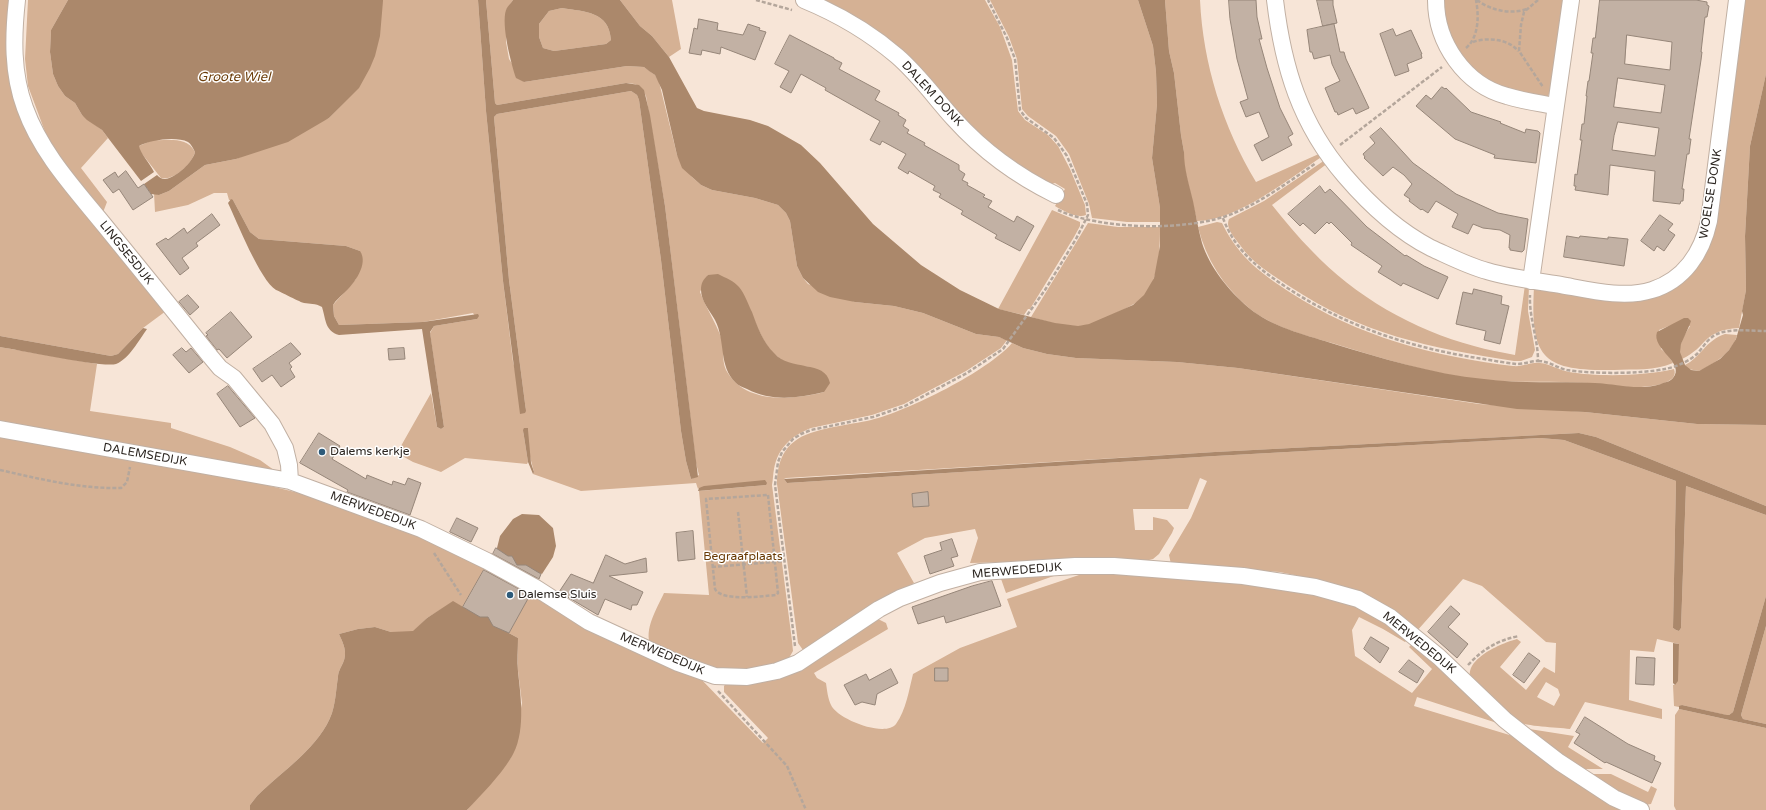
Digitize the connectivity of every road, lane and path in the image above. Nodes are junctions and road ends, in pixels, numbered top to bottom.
1 (17, 0) edge
2 (756, 0) edge
3 (988, 0) edge
4 (1275, 0) edge
5 (1436, 0) edge
6 (1476, 0) edge
7 (1538, 0) edge
8 (1570, 0) edge
9 (1737, 0) edge
10 (800, 5) edge
11 (1527, 8) junction
12 (1473, 42) junction
13 (1518, 51) junction
14 (1454, 58) junction
15 (1555, 106) junction
16 (1055, 202) joint
17 (1222, 218) dead end
18 (1086, 220) junction
19 (1200, 224) dead end
20 (1532, 281) junction
21 (1766, 331) edge
22 (1538, 361) junction
23 (0, 429) edge
24 (0, 470) edge
25 (290, 481) junction
26 (127, 482) dead end
27 (738, 512) dead end
28 (433, 552) dead end
29 (784, 561) junction
30 (775, 562) junction
31 (744, 564) junction
32 (712, 567) junction
33 (461, 595) dead end
34 (747, 597) junction
35 (1520, 636) dead end
36 (798, 663) junction
37 (704, 673) junction
38 (1458, 675) junction
39 (806, 810) edge
40 (1641, 810) edge

1 - 25 street, LINGSESDIJK
2 - 10 path
3 - 18 path
4 - 20 street, WOELSE DONK
5 - 14 street
6 - 11 path
6 - 12 path
7 - 11 path
8 - 15 street
9 - 20 street, WOELSE DONK
10 - 16 street, DALEM DONK
11 - 13 path
12 - 13 path
12 - 14 path
13 - 15 path
14 - 15 street
15 - 20 street
16 - 18 path
17 - 22 path
18 - 19 path
18 - 29 path
20 - 22 path
21 - 22 path
23 - 25 street, DALEMSEDIJK
24 - 26 path
25 - 37 street, MERWEDEDIJK
27 - 31 path
28 - 33 path
29 - 30 path
29 - 36 path
30 - 31 path
30 - 32 path
30 - 34 path
31 - 32 path
31 - 34 path
32 - 34 path
35 - 38 path
36 - 37 street, MERWEDEDIJK
36 - 38 street, MERWEDEDIJK
37 - 39 path
38 - 40 street, MERWEDEDIJK

